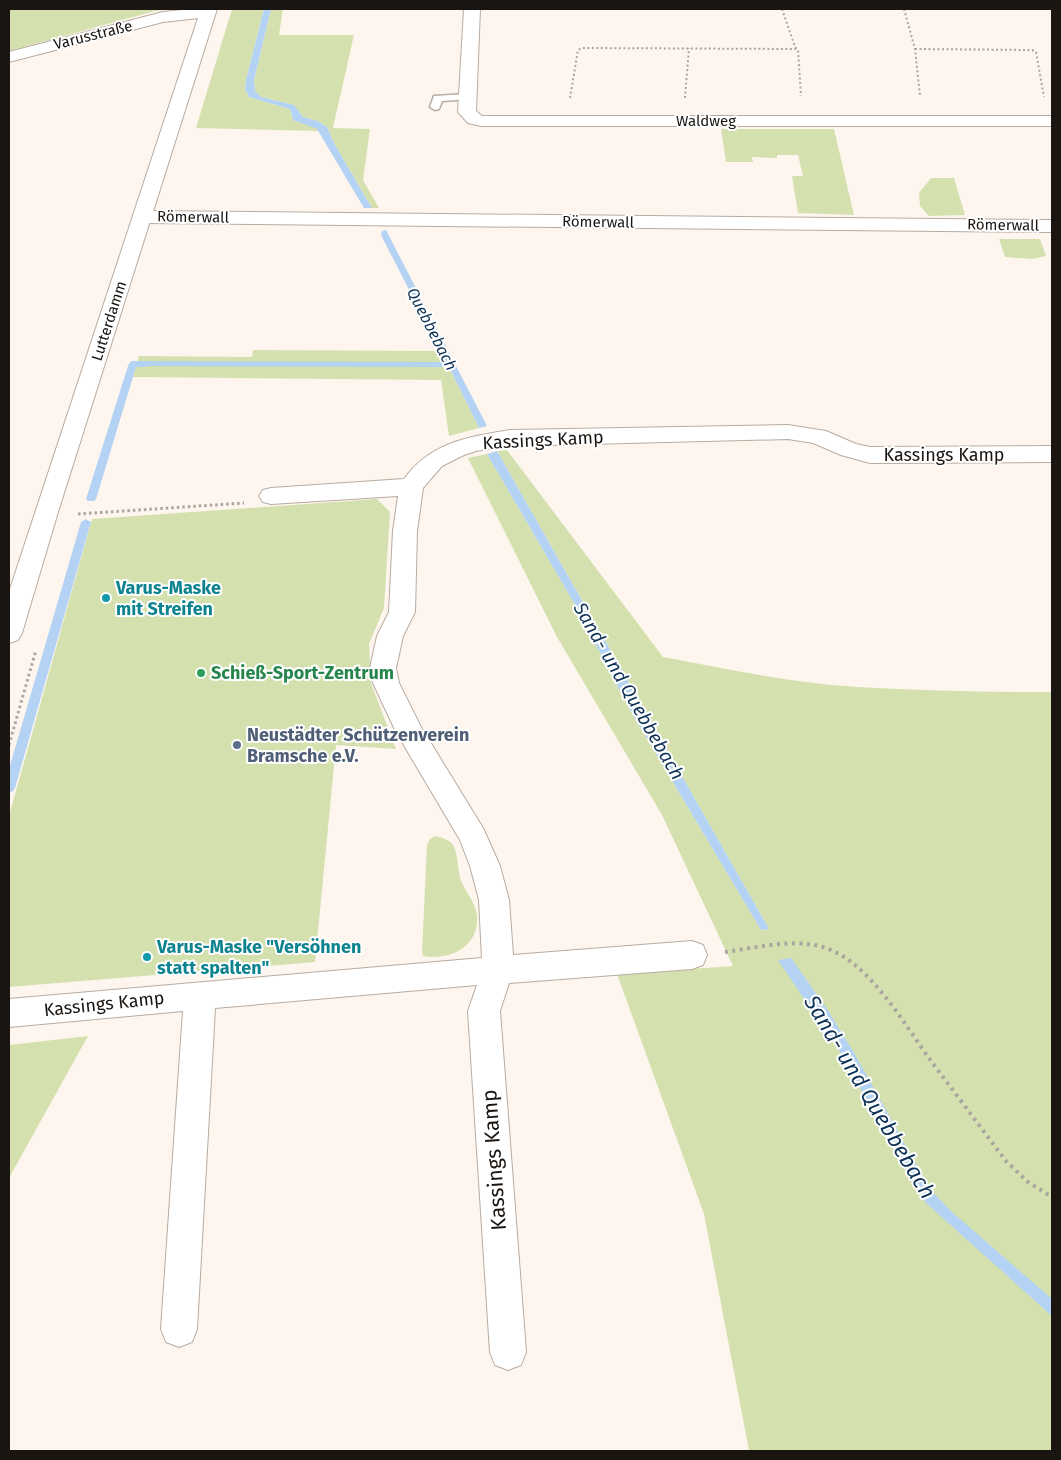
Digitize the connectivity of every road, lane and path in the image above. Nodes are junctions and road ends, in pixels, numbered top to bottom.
1 (472, 9) edge
2 (782, 9) edge
3 (904, 9) edge
4 (209, 10) edge
5 (689, 48) junction
6 (796, 49) junction
7 (915, 49) junction
8 (9, 56) edge
9 (466, 97) junction
10 (435, 107) dead end
11 (567, 121) junction
12 (683, 121) junction
13 (1050, 121) edge
14 (803, 122) junction
15 (923, 122) junction
16 (143, 217) junction
17 (1052, 226) edge
18 (1052, 454) edge
19 (411, 486) junction
20 (271, 496) joint
21 (75, 514) dead end
22 (9, 633) edge
23 (692, 956) joint
24 (498, 970) junction
25 (200, 994) junction
26 (9, 1013) edge
27 (1052, 1197) edge
28 (179, 1329) dead end
29 (508, 1352) dead end

1 - 9 street, Waldweg
2 - 6 path
3 - 7 path
4 - 8 street, Varusstraße
4 - 16 street, Lutterdamm
5 - 6 path
5 - 11 path
5 - 12 path
6 - 14 path
7 - 13 path
7 - 15 path
9 - 10 lane
9 - 11 street, Waldweg
11 - 12 street, Waldweg
12 - 14 street, Waldweg
13 - 15 street, Waldweg
14 - 15 street, Waldweg
16 - 17 street, Römerwall
16 - 22 street, Lutterdamm
18 - 19 street, Kassings Kamp
19 - 20 street
19 - 24 street, Kassings Kamp
20 - 21 path
23 - 24 street
23 - 27 path
24 - 25 street, Kassings Kamp
24 - 29 street, Kassings Kamp
25 - 26 street, Kassings Kamp
25 - 28 street

